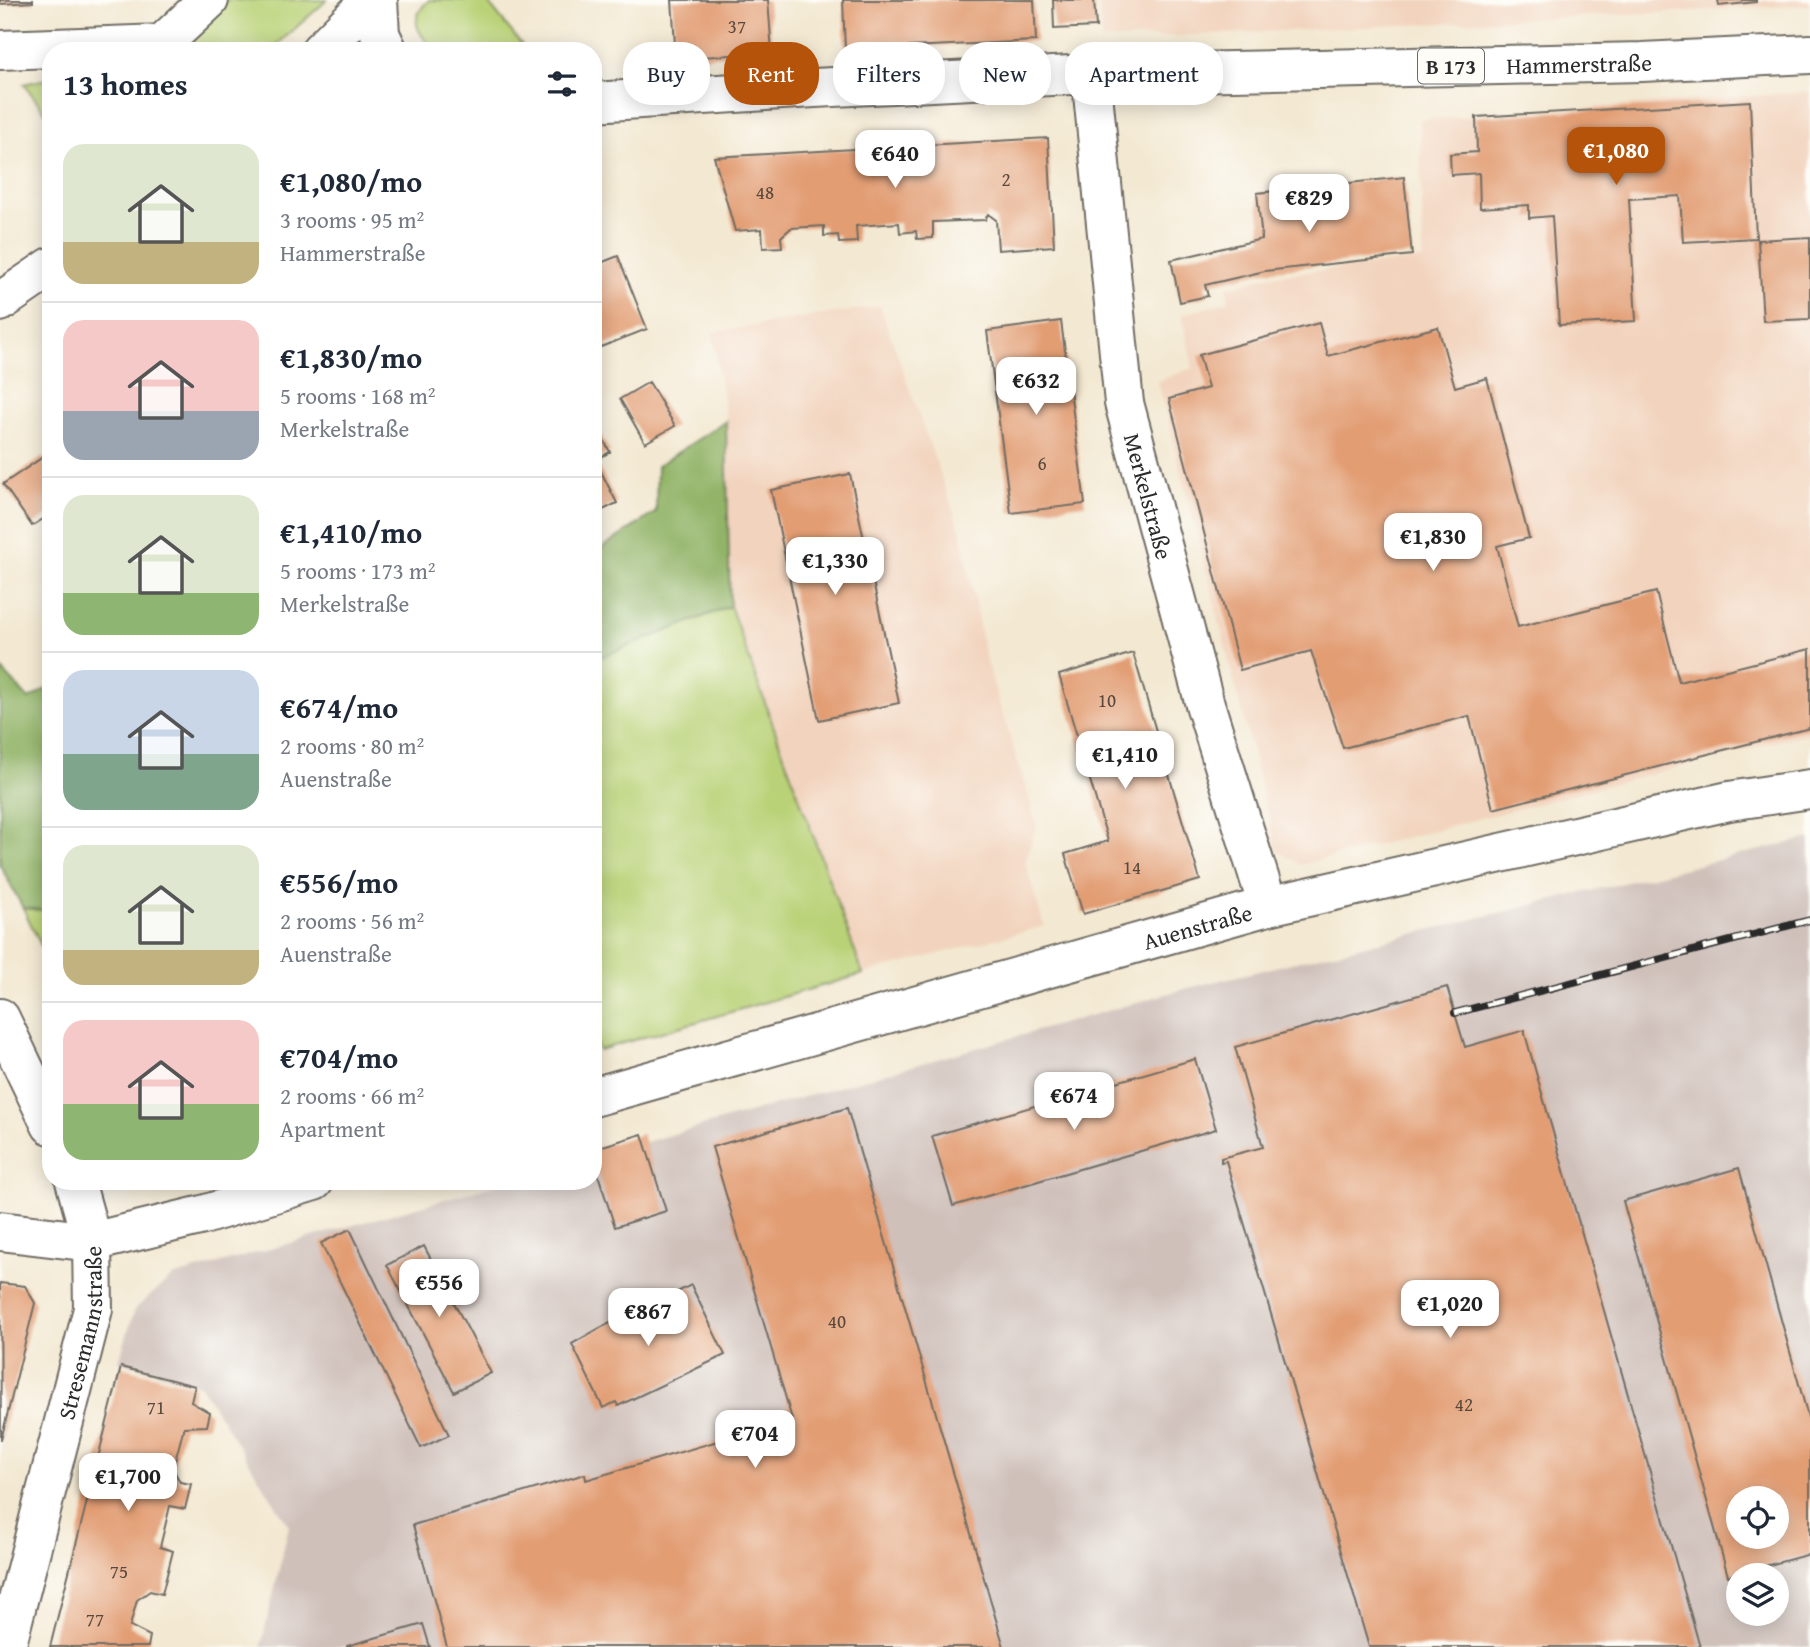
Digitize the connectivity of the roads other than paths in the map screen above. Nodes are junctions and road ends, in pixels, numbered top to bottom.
1 (209, 0) edge
2 (371, 0) edge
3 (377, 0) edge
4 (164, 42) edge
5 (329, 42) edge
6 (384, 42) edge
7 (42, 48) edge
8 (0, 50) edge
9 (1810, 54) edge
10 (1223, 71) edge
11 (1065, 75) edge
12 (602, 101) edge
13 (1094, 105) edge
14 (42, 273) edge
15 (0, 302) edge
16 (1810, 789) edge
17 (1268, 906) junction
18 (0, 1018) edge
19 (602, 1094) edge
20 (42, 1106) edge
21 (78, 1190) edge
22 (285, 1190) edge
23 (0, 1231) edge
24 (92, 1242) junction
25 (6, 1647) edge

1 - 4 street
2 - 5 street
3 - 6 street
7 - 8 street
9 - 10 street, Hammerstraße / B 173
11 - 12 street, Hammerstraße / B 173
13 - 17 street, Merkelstraße
14 - 15 street
16 - 17 street, Auenstraße
17 - 19 street, Auenstraße
18 - 20 street
21 - 24 street, Stresemannstraße
22 - 24 street
23 - 24 street
24 - 25 street, Stresemannstraße

